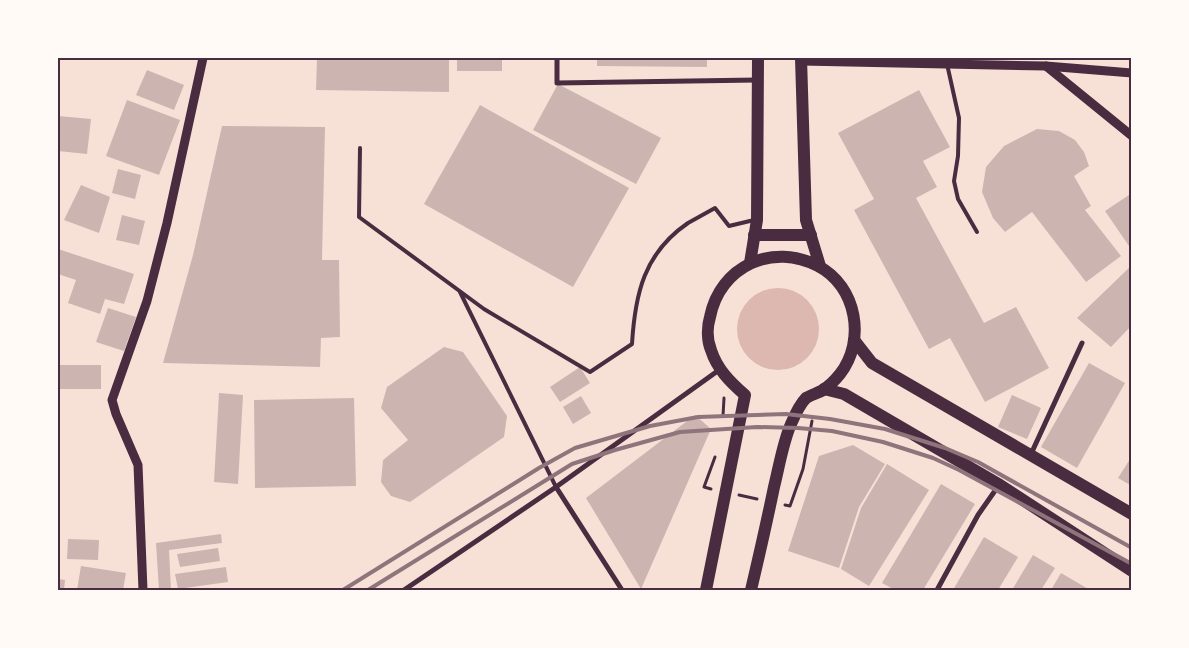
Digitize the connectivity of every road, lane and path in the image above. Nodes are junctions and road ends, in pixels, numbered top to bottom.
1 (203, 58) edge
2 (557, 58) edge
3 (758, 58) edge
4 (801, 59) edge
5 (948, 64) junction
6 (1046, 66) junction
7 (1132, 74) edge
8 (758, 80) junction
9 (1132, 136) edge
10 (360, 148) dead end
11 (757, 220) junction
12 (977, 232) dead end
13 (754, 235) junction
14 (811, 236) junction
15 (750, 263) junction
16 (820, 266) junction
17 (459, 291) junction
18 (854, 340) junction
19 (1082, 343) dead end
20 (722, 372) junction
21 (816, 394) junction
22 (721, 423) dead end
23 (717, 451) dead end
24 (1031, 455) junction
25 (1000, 485) junction
26 (556, 487) junction
27 (714, 489) dead end
28 (733, 494) dead end
29 (762, 500) dead end
30 (781, 504) dead end
31 (1132, 514) edge
32 (1132, 571) edge
33 (144, 590) edge
34 (404, 590) edge
35 (622, 590) edge
36 (706, 590) edge
37 (752, 590) edge
38 (937, 590) edge

1 - 33 street
2 - 8 street
3 - 8 main road
4 - 5 street
4 - 14 main road
5 - 6 street
5 - 12 lane
6 - 7 street
6 - 9 street
8 - 11 main road
10 - 17 lane
11 - 13 main road
11 - 17 lane
13 - 14 main road
13 - 15 main road
14 - 16 main road
15 - 16 main road
15 - 20 main road
16 - 18 main road
17 - 26 lane
18 - 21 main road
18 - 24 main road
19 - 24 street
20 - 22 path
20 - 26 street
20 - 36 main road
21 - 25 main road
21 - 30 path
21 - 37 main road
23 - 27 path
24 - 31 main road
25 - 32 main road
25 - 38 street
26 - 34 street
26 - 35 street
28 - 29 path

